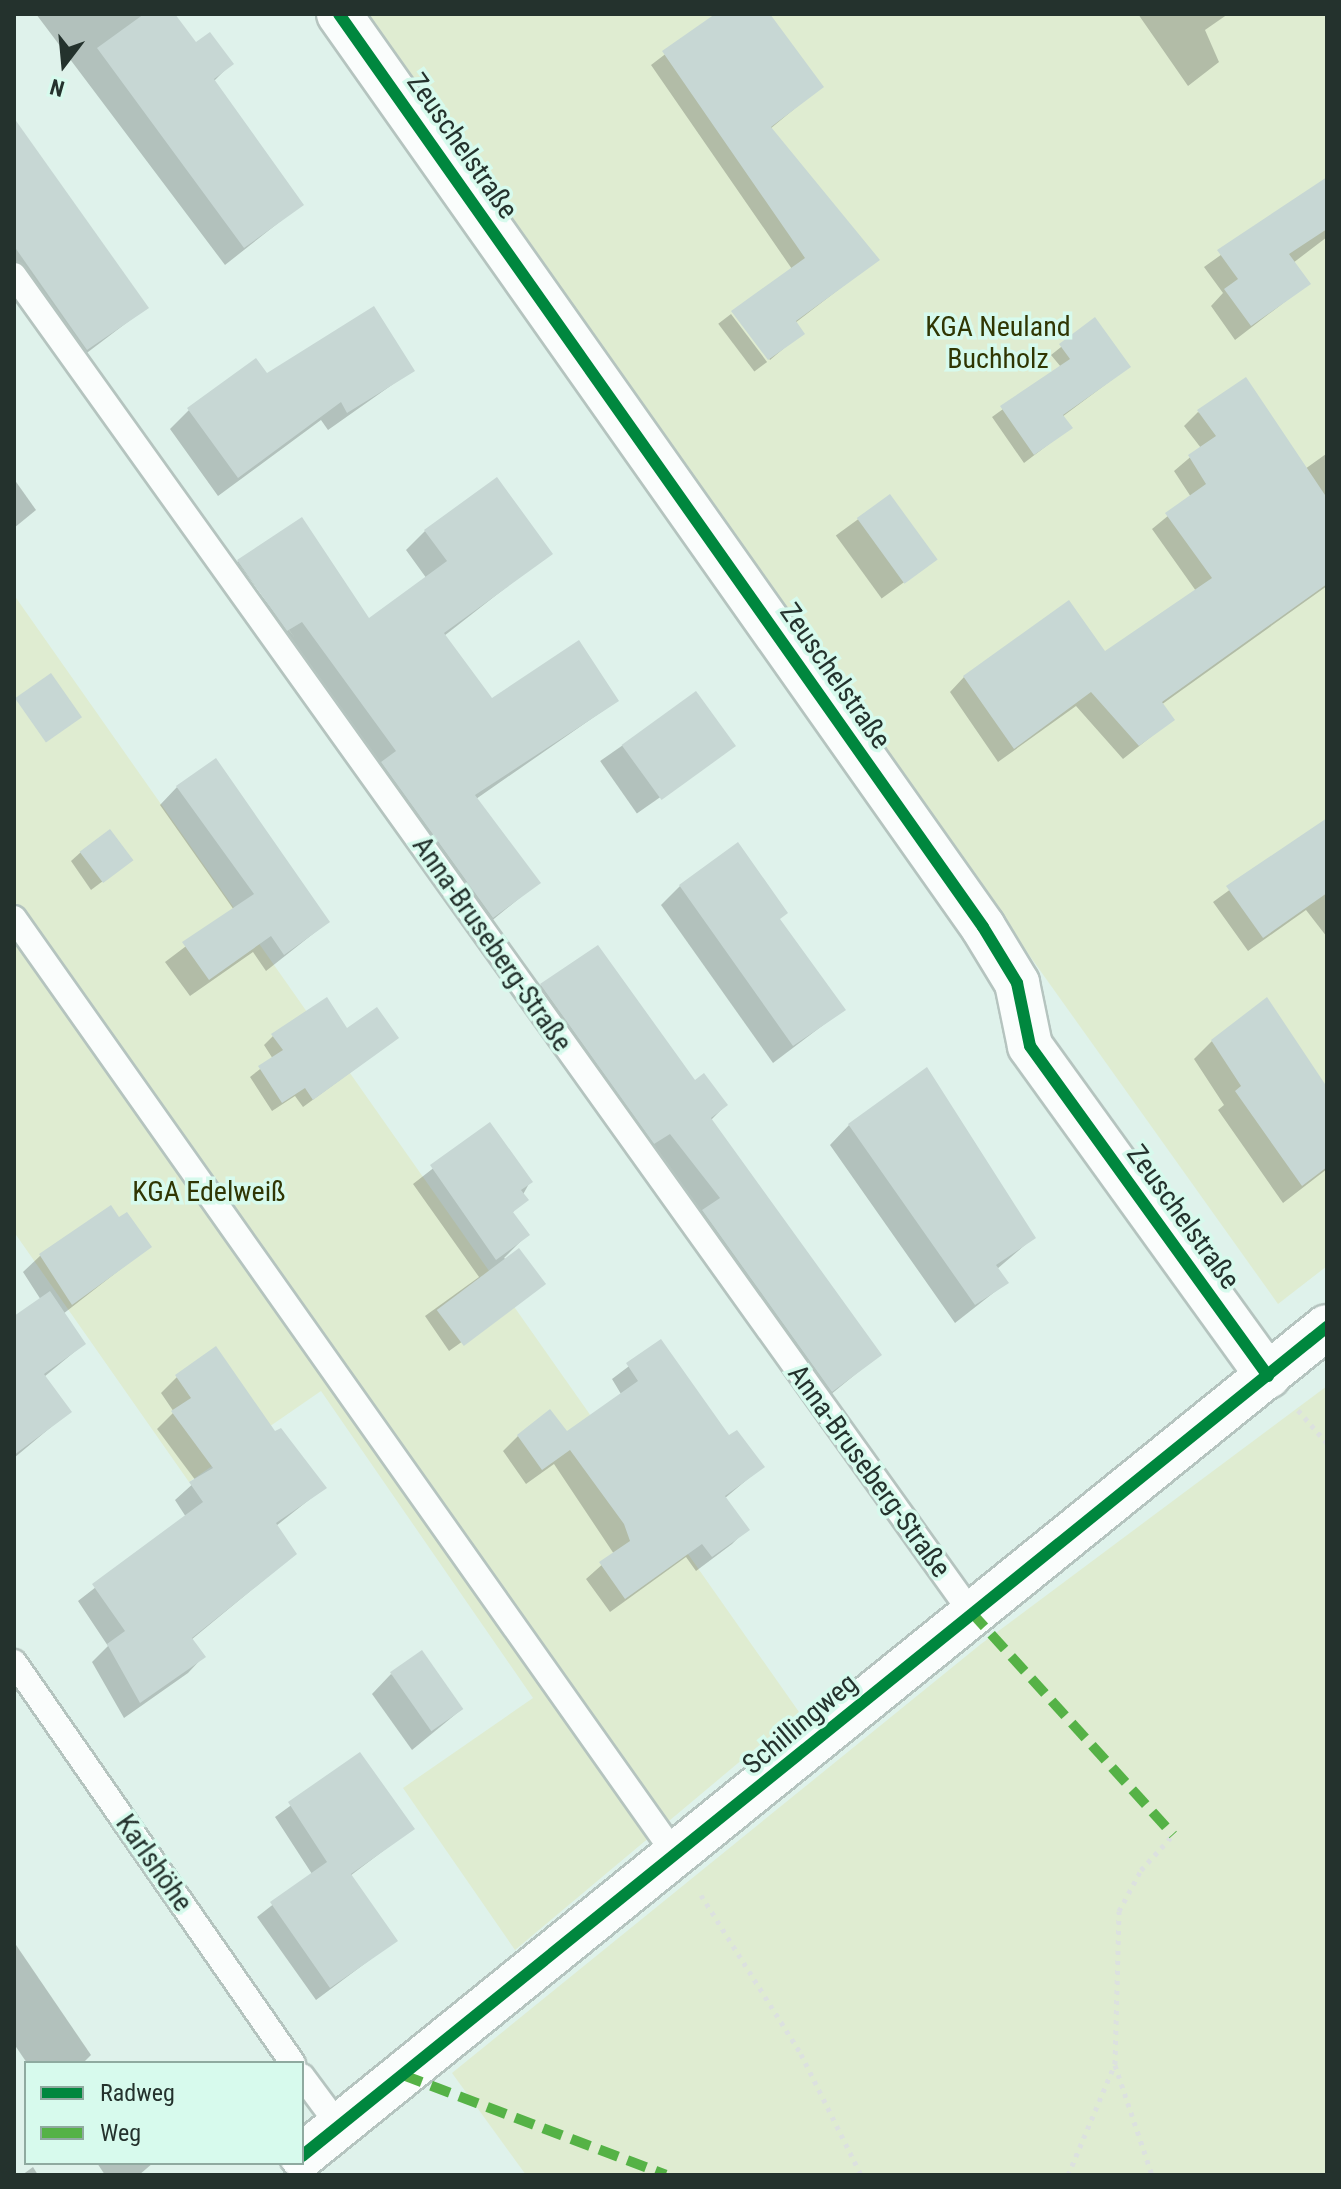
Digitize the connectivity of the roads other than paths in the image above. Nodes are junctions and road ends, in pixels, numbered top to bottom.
1 (339, 14) edge
2 (14, 275) edge
3 (14, 918) edge
4 (1327, 1327) edge
5 (1268, 1376) junction
6 (971, 1612) junction
7 (14, 1662) edge
8 (677, 1857) junction
9 (292, 2061) edge
10 (304, 2079) edge
11 (339, 2126) junction
12 (304, 2154) edge

1 - 5 street, Zeuschelstraße
2 - 6 lane, Anna-Bruseberg-Straße
3 - 8 lane
4 - 5 street, Schillingweg
5 - 6 street, Schillingweg
6 - 8 street, Schillingweg
7 - 9 lane, Karlshöhe
8 - 11 street, Schillingweg
10 - 11 lane
11 - 12 street, Schillingweg

